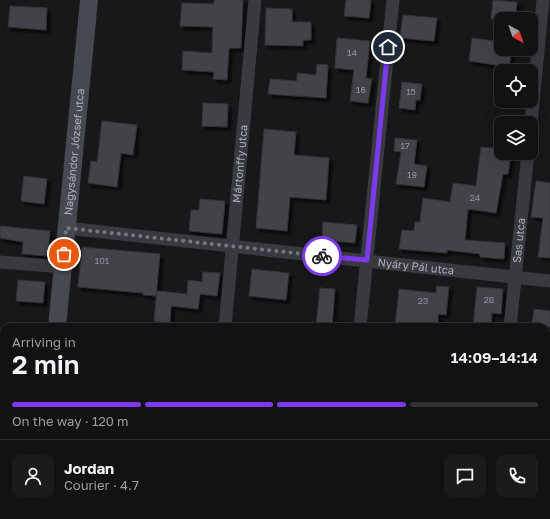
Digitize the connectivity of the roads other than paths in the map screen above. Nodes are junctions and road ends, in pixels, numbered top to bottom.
1 (89, 0) edge
2 (255, 0) edge
3 (393, 0) edge
4 (543, 0) edge
5 (532, 116) edge
6 (527, 160) edge
7 (66, 228) junction
8 (233, 247) junction
9 (367, 260) junction
10 (0, 262) edge
11 (63, 267) junction
12 (515, 278) junction
13 (550, 281) edge
14 (57, 323) edge
15 (225, 323) edge
16 (360, 323) edge
17 (510, 323) edge

1 - 7 street, Nagysándor József utca
2 - 8 street, Mártonffy utca
3 - 9 street
4 - 5 street
6 - 12 street, Sas utca
7 - 8 street, Nyáry Pál utca
7 - 11 street, Nagysándor József utca
8 - 9 street, Nyáry Pál utca
8 - 15 street, Mártonffy utca
9 - 12 street, Nyáry Pál utca
9 - 16 street
10 - 11 street
11 - 14 street, Nagysándor József utca
12 - 13 street, Nyáry Pál utca
12 - 17 street, Sas utca

